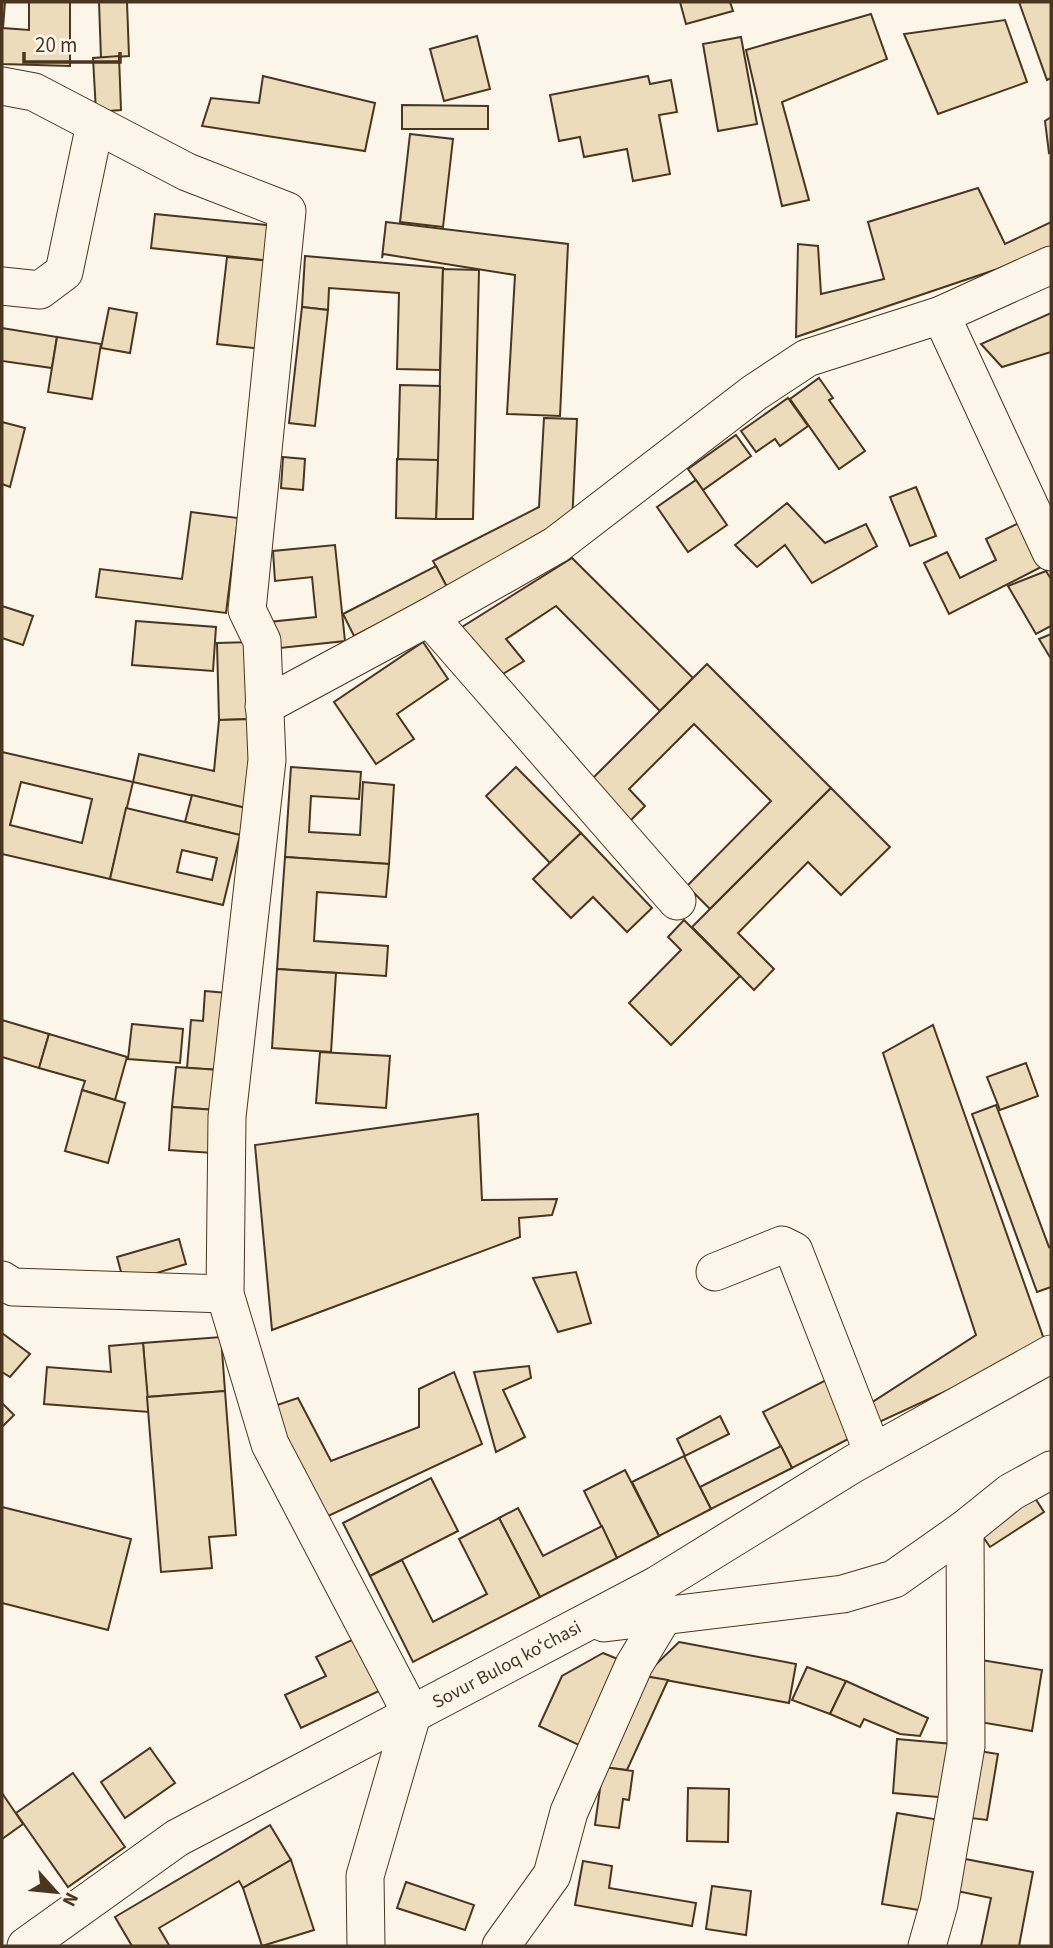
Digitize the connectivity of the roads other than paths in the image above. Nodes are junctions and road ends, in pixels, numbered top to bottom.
1 (2, 86) edge
2 (95, 124) junction
3 (1051, 265) edge
4 (2, 286) edge
5 (941, 315) junction
6 (1051, 552) edge
7 (429, 617) junction
8 (264, 706) junction
9 (677, 901) dead end
10 (715, 1272) dead end
11 (2, 1280) edge
12 (225, 1294) junction
13 (1051, 1354) edge
14 (873, 1453) junction
15 (1051, 1470) edge
16 (965, 1529) junction
17 (664, 1615) junction
18 (581, 1627) junction
19 (412, 1715) junction
20 (26, 1946) edge
21 (366, 1946) edge
22 (500, 1946) edge
23 (927, 1946) edge

1 - 2 street
2 - 4 street
2 - 8 street, Sovur Buloq koʻchasi
3 - 5 street
5 - 6 street
5 - 7 street
7 - 8 street
7 - 9 street
8 - 12 street, Sovur Buloq koʻchasi
10 - 14 street
11 - 12 street
12 - 19 street, Sovur Buloq koʻchasi
13 - 14 street, Sovur Buloq koʻchasi
14 - 18 street, Sovur Buloq koʻchasi
15 - 16 street
16 - 17 street
16 - 23 street
17 - 18 street
17 - 22 street
18 - 19 street, Sovur Buloq koʻchasi
19 - 20 street
19 - 21 street

